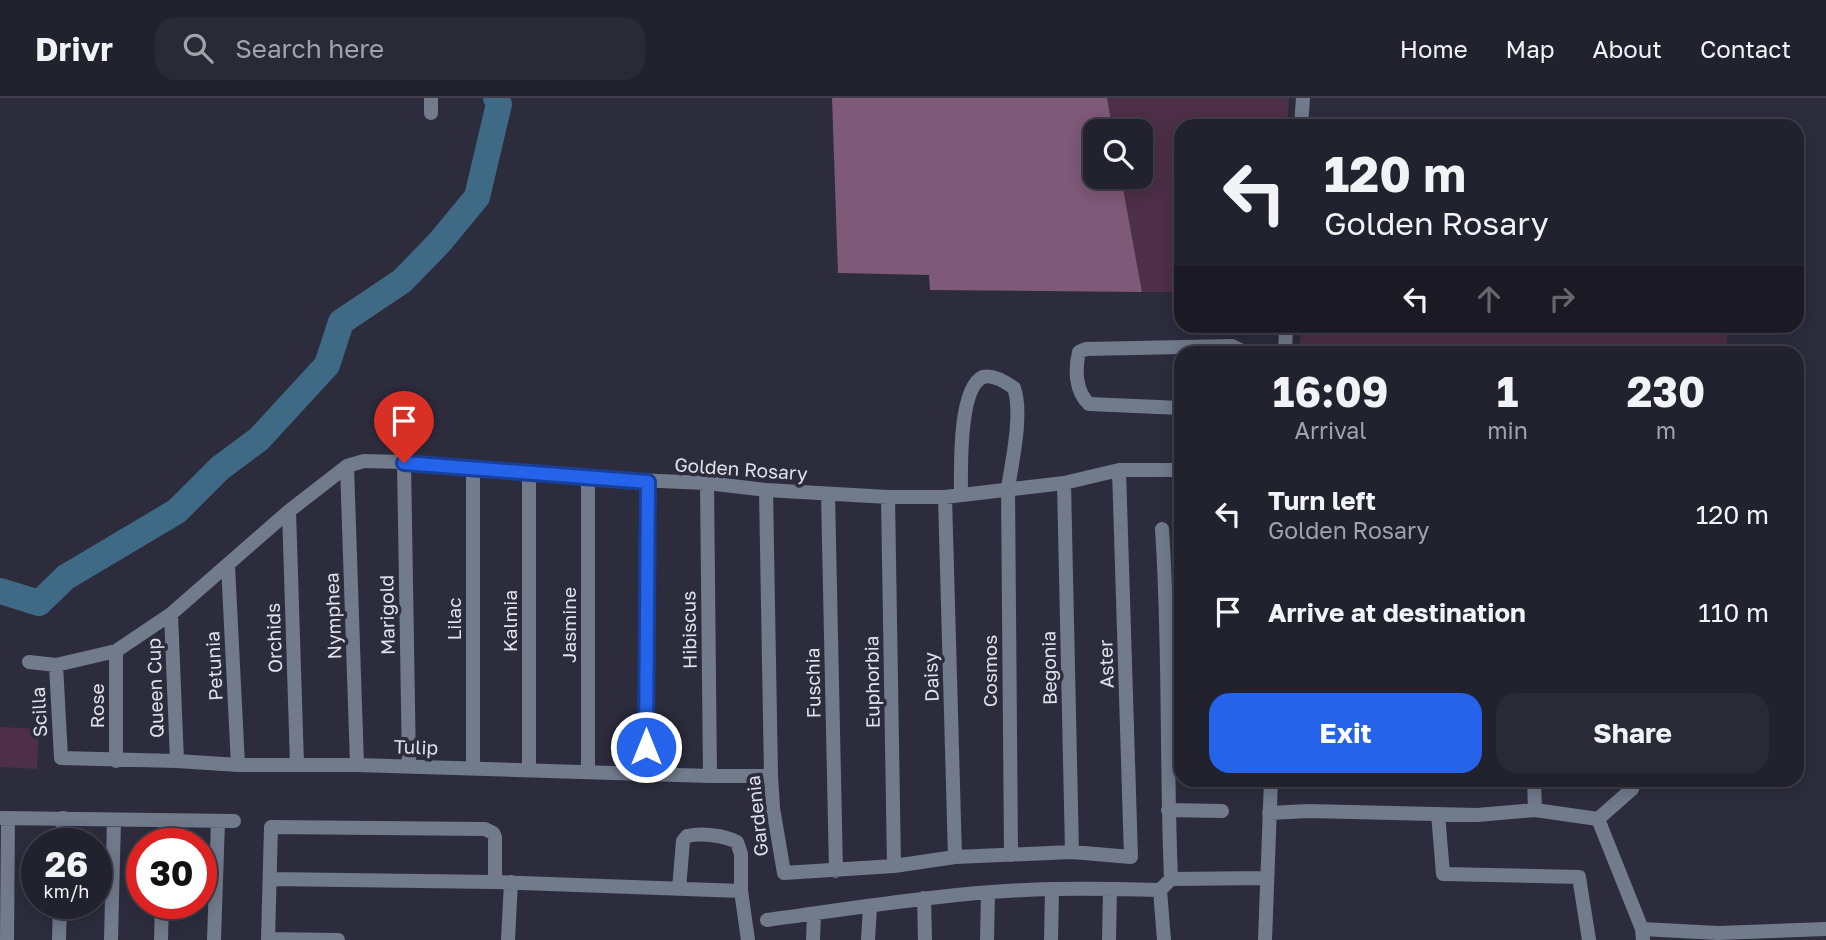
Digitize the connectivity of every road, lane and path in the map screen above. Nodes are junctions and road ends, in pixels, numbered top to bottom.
1 (431, 98) edge
2 (1303, 98) edge
3 (431, 113) dead end
4 (1302, 119) edge
5 (1174, 347) edge
6 (1174, 408) edge
7 (404, 463) junction
8 (347, 466) junction
9 (473, 469) junction
10 (1119, 470) junction
11 (1174, 470) edge
12 (529, 472) junction
13 (588, 478) junction
14 (648, 482) junction
15 (707, 483) junction
16 (1064, 483) junction
17 (1008, 488) junction
18 (765, 490) junction
19 (828, 494) junction
20 (961, 494) junction
21 (888, 497) junction
22 (945, 497) junction
23 (289, 511) junction
24 (1162, 529) dead end
25 (228, 565) junction
26 (1174, 573) edge
27 (1165, 574) junction
28 (171, 614) junction
29 (1174, 636) edge
30 (1166, 637) junction
31 (116, 651) junction
32 (29, 662) dead end
33 (57, 665) junction
34 (1174, 696) edge
35 (1174, 750) edge
36 (61, 758) joint
37 (116, 761) junction
38 (177, 761) junction
39 (297, 764) junction
40 (238, 765) junction
41 (357, 765) junction
42 (409, 766) junction
43 (473, 769) junction
44 (529, 770) junction
45 (588, 772) junction
46 (646, 774) junction
47 (710, 776) junction
48 (771, 776) junction
49 (1271, 787) edge
50 (1534, 787) edge
51 (1633, 787) edge
52 (1168, 810) junction
53 (1535, 810) junction
54 (1222, 811) dead end
55 (1269, 813) junction
56 (1438, 814) junction
57 (4, 818) edge
58 (63, 818) junction
59 (1598, 819) junction
60 (114, 820) junction
61 (165, 821) junction
62 (234, 821) dead end
63 (218, 822) junction
64 (63, 828) edge
65 (165, 828) edge
66 (1072, 852) junction
67 (1011, 855) junction
68 (955, 857) junction
69 (1131, 857) joint
70 (894, 866) junction
71 (836, 871) junction
72 (1266, 878) junction
73 (270, 879) junction
74 (1171, 879) junction
75 (495, 881) junction
76 (511, 882) junction
77 (678, 888) junction
78 (1052, 889) junction
79 (1110, 889) junction
80 (1160, 890) junction
81 (741, 891) junction
82 (988, 893) junction
83 (924, 898) junction
84 (870, 907) junction
85 (814, 914) junction
86 (60, 919) edge
87 (162, 919) edge
88 (768, 920) dead end
89 (1826, 929) edge
90 (1643, 934) edge
91 (1718, 937) edge
92 (8, 940) edge
93 (59, 940) edge
94 (111, 940) edge
95 (161, 940) edge
96 (214, 940) edge
97 (268, 940) edge
98 (338, 940) edge
99 (508, 940) edge
100 (748, 940) edge
101 (813, 940) edge
102 (868, 940) edge
103 (925, 940) edge
104 (987, 940) edge
105 (1051, 940) edge
106 (1109, 940) edge
107 (1164, 940) edge
108 (1265, 940) edge
109 (1589, 940) edge

1 - 3 street
2 - 4 street
5 - 6 street
7 - 8 street, Golden Rosary
7 - 9 street, Golden Rosary
7 - 42 street, Marigold
8 - 23 street
8 - 41 street, Nymphea
9 - 12 street, Golden Rosary
9 - 43 street, Lilac
10 - 11 street, Golden Rosary
10 - 16 street, Golden Rosary
10 - 69 street, Aster
12 - 13 street, Golden Rosary
12 - 44 street, Kalmia
13 - 14 street, Golden Rosary
13 - 45 street, Jasmine
14 - 15 street, Golden Rosary
14 - 46 street
15 - 18 street, Golden Rosary
15 - 47 street, Hibiscus
16 - 17 street, Golden Rosary
16 - 66 street, Begonia
17 - 20 street, Golden Rosary
17 - 20 street, Cosmos
17 - 67 street, Cosmos
18 - 19 street, Golden Rosary
18 - 48 street, Gardenia
19 - 21 street, Golden Rosary
19 - 71 street, Fuschia
20 - 22 street, Golden Rosary
21 - 22 street, Golden Rosary
21 - 70 street, Euphorbia
22 - 68 street, Daisy
23 - 25 street
23 - 39 street, Orchids
24 - 27 street
25 - 28 street
25 - 40 street, Petunia
26 - 27 street
27 - 30 street
28 - 31 street
28 - 38 street, Queen Cup
29 - 30 street
30 - 34 street
31 - 33 street
31 - 37 street, Rose
32 - 33 street
33 - 36 street, Scilla
34 - 35 street
35 - 52 street
36 - 37 street, Tulip
37 - 38 street, Tulip
38 - 40 street, Tulip
39 - 40 street, Tulip
39 - 41 street, Tulip
41 - 42 street, Tulip
42 - 43 street, Tulip
43 - 44 street, Tulip
44 - 45 street, Tulip
45 - 46 street, Tulip
46 - 47 street, Tulip
47 - 48 street, Tulip
48 - 71 street, Gardenia
49 - 55 street
50 - 53 street
51 - 59 street
52 - 54 street
52 - 74 street
53 - 56 street
53 - 59 street
55 - 56 street
55 - 72 street
56 - 109 street
57 - 58 street
57 - 92 street
58 - 60 street
58 - 64 street
59 - 90 street
60 - 61 street
60 - 94 street
61 - 63 street
61 - 65 street
62 - 63 street
63 - 96 street
66 - 67 street, Gardenia
66 - 69 street, Gardenia
67 - 68 street, Gardenia
68 - 70 street, Gardenia
70 - 71 street, Gardenia
72 - 74 street
72 - 108 street
73 - 75 street
73 - 75 street
73 - 97 street
74 - 80 street
75 - 76 street
76 - 77 street
76 - 99 street
77 - 81 street
77 - 81 street
78 - 79 street
78 - 82 street
78 - 105 street
79 - 80 street
79 - 106 street
80 - 107 street
81 - 100 street
82 - 83 street
82 - 104 street
83 - 84 street
83 - 103 street
84 - 85 street
84 - 102 street
85 - 88 street
85 - 101 street
86 - 93 street
87 - 95 street
89 - 91 street
90 - 91 street
97 - 98 street

